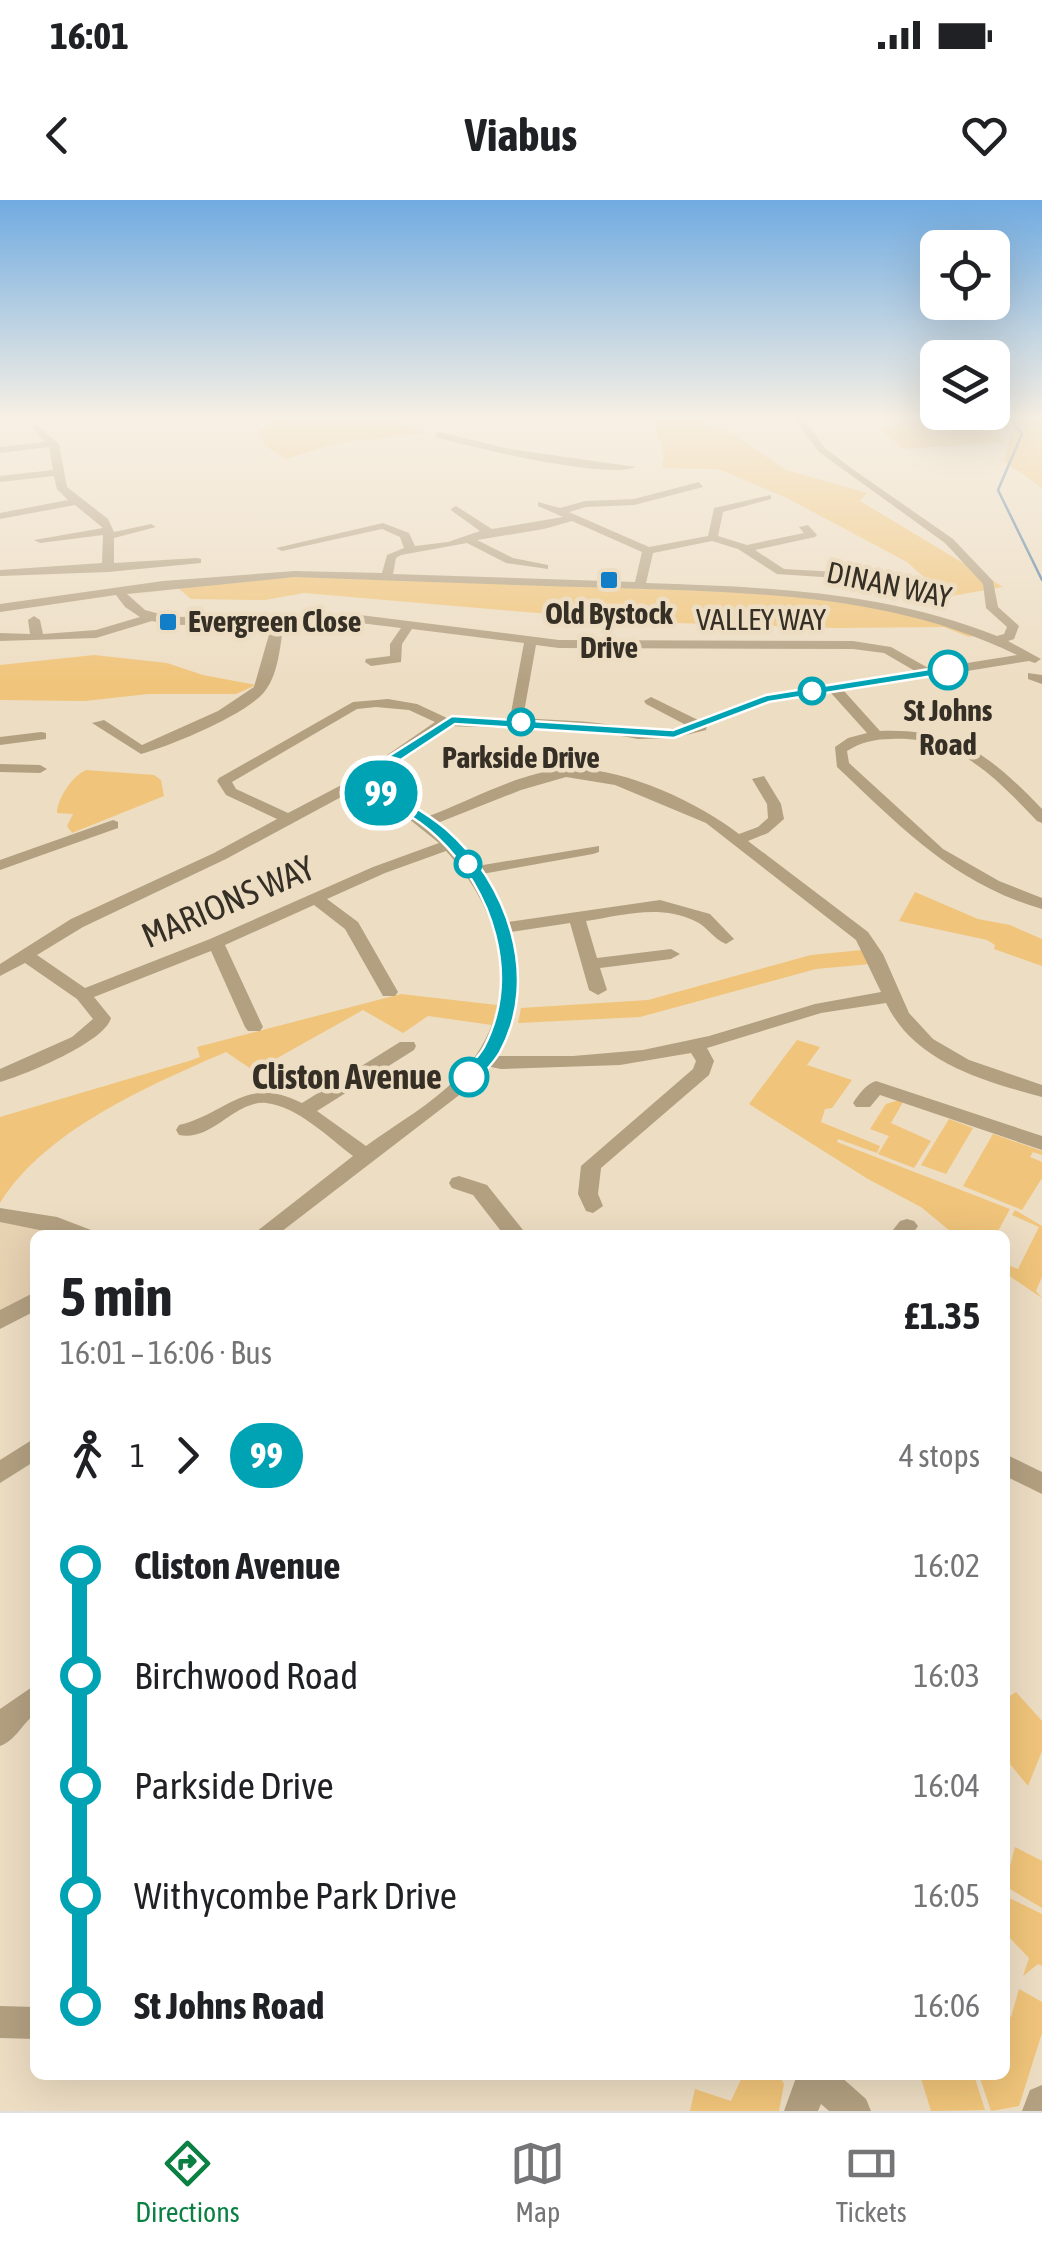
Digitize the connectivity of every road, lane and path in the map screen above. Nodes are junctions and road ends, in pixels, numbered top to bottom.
1 (56, 505) edge
2 (84, 505) edge
3 (545, 505) edge
4 (582, 505) edge
5 (732, 505) edge
6 (901, 505) edge
7 (456, 509) dead end
8 (561, 511) junction
9 (0, 516) edge
10 (575, 517) junction
11 (151, 527) dead end
12 (109, 533) junction
13 (490, 533) junction
14 (712, 538) junction
15 (37, 540) dead end
16 (469, 540) junction
17 (829, 541) dead end
18 (282, 548) dead end
19 (410, 549) junction
20 (746, 549) junction
21 (648, 551) junction
22 (558, 560) dead end
23 (196, 561) dead end
24 (108, 569) junction
25 (0, 572) edge
26 (387, 576) junction
27 (39, 578) junction
28 (886, 583) dead end
29 (640, 585) junction
30 (21, 586) dead end
31 (120, 591) junction
32 (0, 608) edge
33 (150, 617) junction
34 (279, 620) junction
35 (410, 624) junction
36 (0, 637) edge
37 (998, 640) junction
38 (530, 643) junction
39 (1036, 660) edge
40 (371, 662) dead end
41 (928, 673) junction
42 (834, 688) junction
43 (650, 701) dead end
44 (444, 722) junction
45 (516, 722) junction
46 (99, 723) dead end
47 (701, 727) junction
48 (41, 736) dead end
49 (876, 736) junction
50 (0, 742) edge
51 (0, 768) edge
52 (40, 768) dead end
53 (759, 779) dead end
54 (356, 783) junction
55 (1042, 818) edge
56 (290, 820) junction
57 (428, 821) junction
58 (114, 825) dead end
59 (737, 840) junction
60 (452, 844) junction
61 (593, 849) dead end
62 (0, 865) edge
63 (474, 871) junction
64 (316, 899) junction
65 (1042, 904) edge
66 (576, 917) junction
67 (503, 928) junction
68 (726, 939) dead end
69 (216, 943) junction
70 (24, 954) junction
71 (671, 954) dead end
72 (590, 964) junction
73 (0, 971) edge
74 (598, 990) dead end
75 (389, 992) dead end
76 (83, 995) junction
77 (891, 997) junction
78 (254, 1028) dead end
79 (407, 1046) dead end
80 (696, 1046) junction
81 (486, 1060) junction
82 (0, 1076) edge
83 (1042, 1091) edge
84 (863, 1104) dead end
85 (303, 1111) junction
86 (186, 1130) dead end
87 (1042, 1144) edge
88 (368, 1158) junction
89 (459, 1183) dead end
90 (593, 1206) dead end
91 (0, 1215) edge
92 (72, 1230) edge
93 (270, 1230) edge
94 (512, 1230) edge
95 (30, 1303) edge
96 (0, 1321) edge
97 (30, 1452) edge
98 (1010, 1467) edge
99 (0, 1473) edge
100 (1042, 1484) edge
101 (30, 1702) edge
102 (0, 1733) edge
103 (0, 2022) edge
104 (30, 2023) edge
105 (813, 2080) edge
106 (819, 2080) edge
107 (1042, 2102) edge
108 (800, 2111) edge
109 (854, 2111) edge
110 (1039, 2111) edge

1 - 9 street
2 - 12 street
3 - 8 street
4 - 8 street
5 - 14 street
6 - 37 street
7 - 13 street
8 - 10 street
10 - 13 street
10 - 21 street
11 - 12 street
12 - 15 street
12 - 24 street
13 - 16 street
14 - 20 street
14 - 21 street
16 - 19 street
16 - 22 street
17 - 20 street
18 - 19 street
19 - 26 street
20 - 28 street
21 - 29 street
23 - 24 street
24 - 27 street
25 - 27 street
26 - 29 street, DINAN WAY
26 - 31 street, DINAN WAY
27 - 30 street
29 - 37 street, DINAN WAY
31 - 32 street, DINAN WAY
31 - 33 street
33 - 34 street, VALLEY WAY
33 - 36 street
34 - 35 street, VALLEY WAY
34 - 46 street
35 - 38 street, VALLEY WAY
35 - 40 street
37 - 39 street, DINAN WAY
38 - 41 street, VALLEY WAY
38 - 45 street
39 - 41 street
41 - 42 street
42 - 47 street
42 - 49 street
43 - 47 street
44 - 45 street
44 - 54 street
44 - 56 street
45 - 47 street
48 - 50 street
49 - 55 street
49 - 65 street
51 - 52 street
53 - 59 street
54 - 56 street
54 - 57 street
56 - 70 street
57 - 59 street
57 - 60 street
58 - 62 street
59 - 77 street
60 - 63 street
60 - 64 street, MARIONS WAY
61 - 63 street
63 - 67 street
64 - 69 street, MARIONS WAY
64 - 75 street
66 - 67 street
66 - 68 street
66 - 72 street
67 - 81 street
69 - 76 street, MARIONS WAY
69 - 78 street
70 - 73 street
70 - 76 street
71 - 72 street
72 - 74 street
76 - 82 street
77 - 80 street
77 - 83 street
79 - 85 street
80 - 81 street
80 - 90 street
81 - 88 street
84 - 87 street
85 - 86 street
85 - 88 street
88 - 93 street
89 - 94 street
91 - 92 street
95 - 96 street
97 - 99 street
98 - 100 street
101 - 102 street
103 - 104 street
105 - 108 street
106 - 109 street
107 - 110 street

